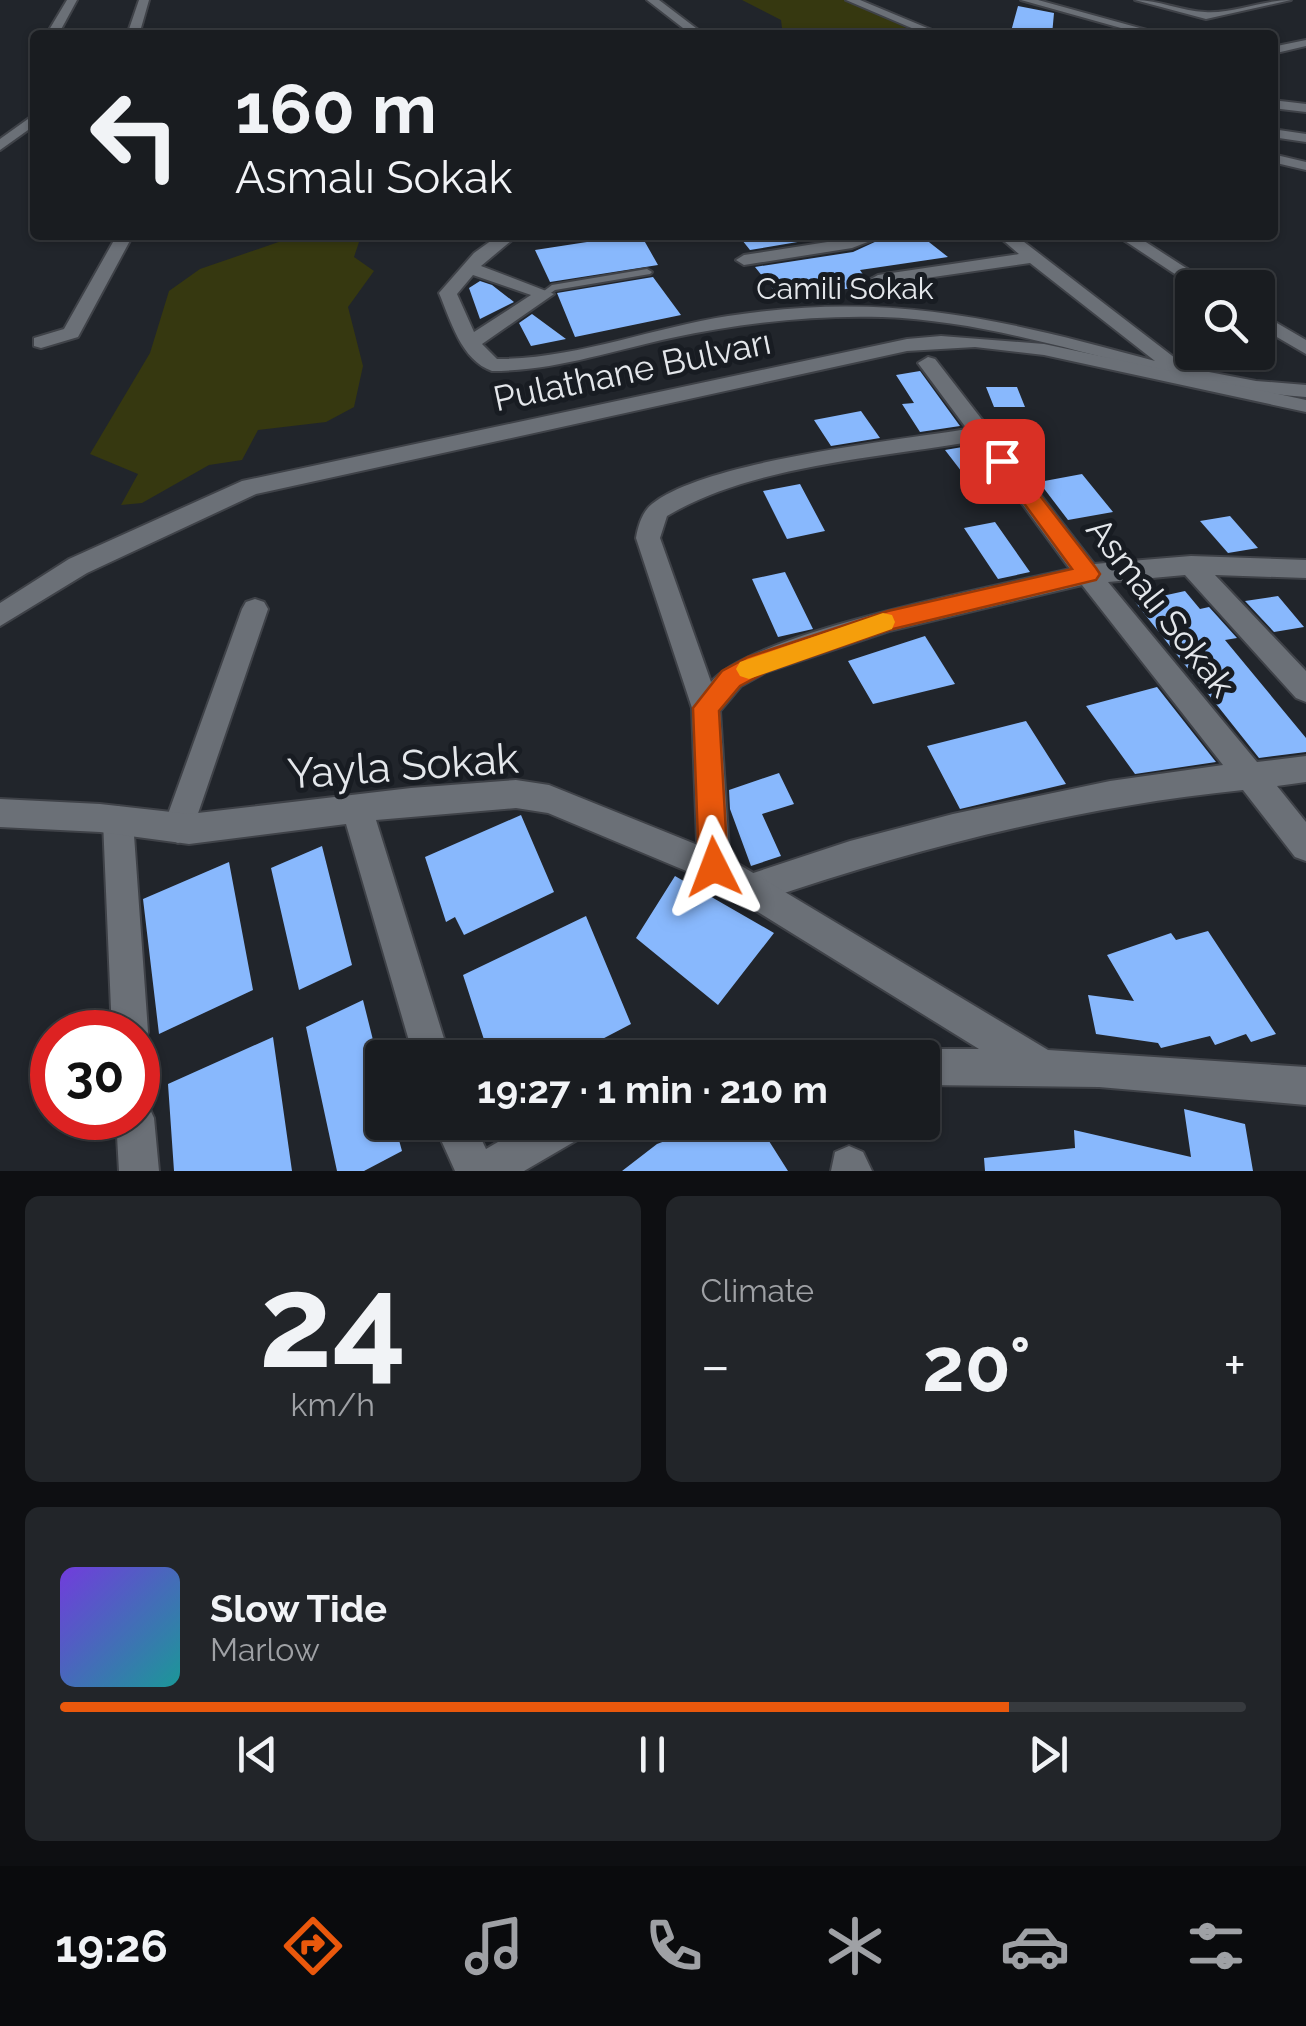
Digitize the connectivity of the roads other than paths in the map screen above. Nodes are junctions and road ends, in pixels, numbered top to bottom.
1 (72, 0) edge
2 (144, 0) edge
3 (652, 0) edge
4 (851, 0) edge
5 (1026, 0) edge
6 (1140, 0) edge
7 (1286, 0) edge
8 (1259, 2) edge
9 (55, 30) edge
10 (135, 30) edge
11 (692, 30) edge
12 (926, 30) edge
13 (1140, 30) edge
14 (1306, 43) edge
15 (1278, 50) edge
16 (1278, 105) edge
17 (1306, 108) edge
18 (30, 122) edge
19 (1278, 134) edge
20 (1306, 138) edge
21 (0, 146) edge
22 (1278, 159) edge
23 (1306, 166) edge
24 (122, 240) edge
25 (501, 240) edge
26 (1013, 240) edge
27 (1132, 240) edge
28 (859, 253) edge
29 (1035, 257) junction
30 (744, 260) dead end
31 (469, 268) junction
32 (1181, 270) edge
33 (647, 272) dead end
34 (546, 294) junction
35 (898, 313) junction
36 (1275, 329) edge
37 (40, 342) dead end
38 (470, 342) junction
39 (1306, 348) edge
40 (928, 363) dead end
41 (1187, 376) junction
42 (1306, 391) edge
43 (1306, 406) edge
44 (981, 433) junction
45 (1191, 566) junction
46 (1306, 568) edge
47 (1088, 574) junction
48 (255, 609) dead end
49 (0, 616) edge
50 (1306, 690) edge
51 (706, 708) junction
52 (1306, 768) edge
53 (1253, 778) junction
54 (358, 809) junction
55 (0, 813) edge
56 (118, 820) junction
57 (178, 828) junction
58 (1306, 846) edge
59 (714, 867) junction
60 (749, 889) junction
61 (129, 1010) edge
62 (427, 1040) edge
63 (940, 1067) edge
64 (1044, 1068) junction
65 (1306, 1086) edge
66 (136, 1140) edge
67 (461, 1140) edge
68 (540, 1140) edge
69 (138, 1171) edge
70 (476, 1171) edge
71 (487, 1171) edge

1 - 9 street
2 - 10 street
3 - 11 street
4 - 12 street
5 - 13 street
6 - 8 street
7 - 8 street
14 - 15 street
16 - 17 street
18 - 21 street
19 - 20 street
22 - 23 street
24 - 37 street
25 - 31 street
26 - 29 street
27 - 32 street
28 - 29 street
28 - 30 street
28 - 35 street
29 - 41 street
31 - 34 street
31 - 38 street
33 - 34 lane
34 - 38 street
35 - 38 street, Camili Sokak
35 - 41 street, Camili Sokak
36 - 39 street
40 - 44 street, Asmalı Sokak
41 - 42 street, Camili Sokak
43 - 49 street, Pulathane Bulvarı
44 - 47 street, Asmalı Sokak
44 - 51 street
45 - 46 street
45 - 47 street
45 - 50 street
47 - 51 street
47 - 53 street, Asmalı Sokak
48 - 57 street
51 - 59 street
52 - 53 street
53 - 58 street, Asmalı Sokak
53 - 60 street
54 - 57 street, Yayla Sokak
54 - 59 street, Yayla Sokak
54 - 62 street
55 - 56 street, Yayla Sokak
56 - 57 street, Yayla Sokak
56 - 61 street
59 - 60 street, Yayla Sokak
60 - 64 street, Yayla Sokak
63 - 64 street
64 - 65 street
66 - 69 street
67 - 70 street
68 - 71 street

